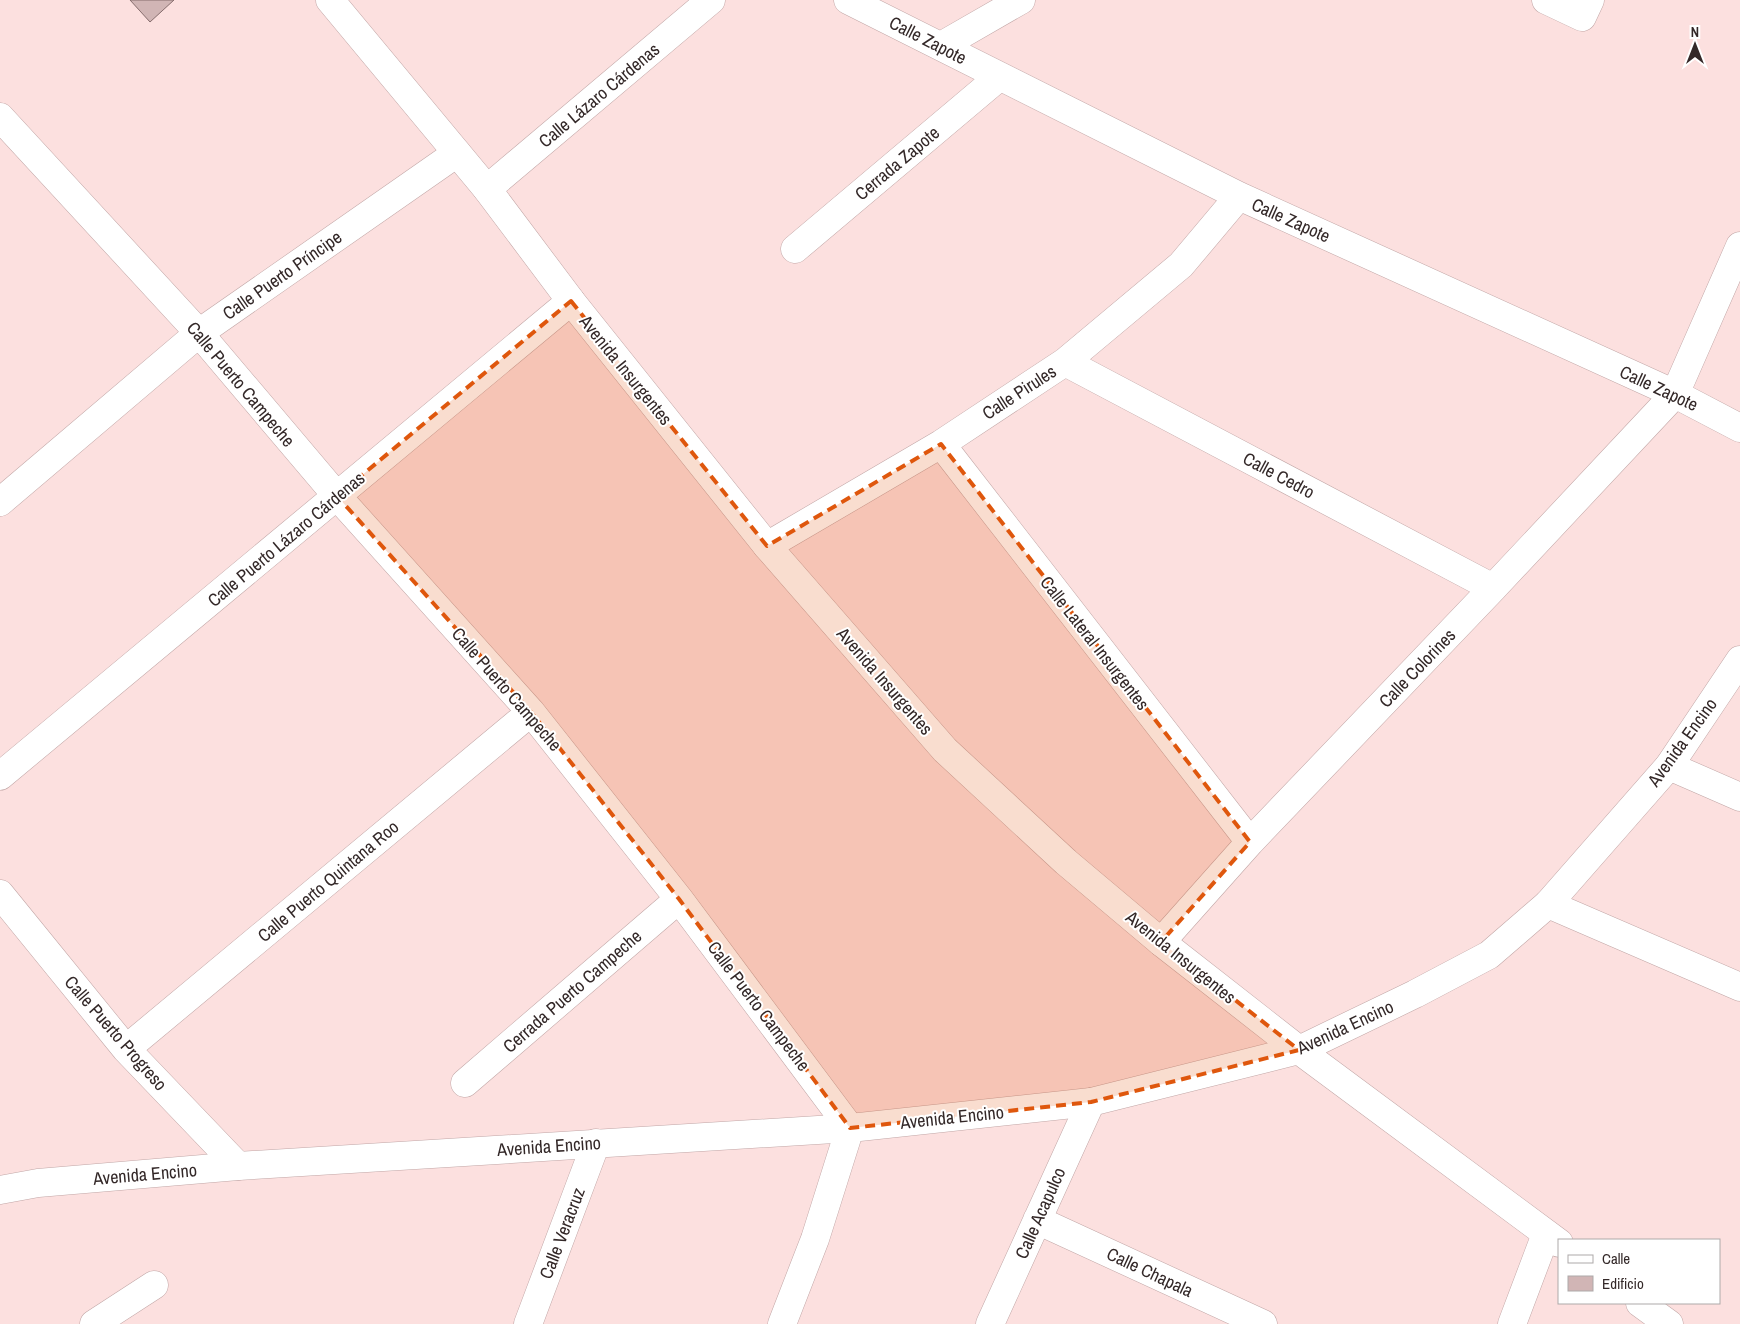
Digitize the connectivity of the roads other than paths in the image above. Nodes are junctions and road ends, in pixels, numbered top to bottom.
1 (330, 0) edge
2 (710, 0) edge
3 (848, 0) edge
4 (1021, 0) edge
5 (1546, 0) edge
6 (1590, 0) edge
7 (941, 46) junction
8 (999, 77) junction
9 (0, 117) edge
10 (457, 153) junction
11 (487, 190) junction
12 (1239, 196) junction
13 (1740, 246) edge
14 (795, 249) dead end
15 (571, 300) junction
16 (199, 333) junction
17 (1065, 362) junction
18 (1675, 394) junction
19 (1740, 428) edge
20 (940, 444) junction
21 (337, 496) junction
22 (0, 502) edge
23 (767, 546) junction
24 (1493, 588) junction
25 (1740, 660) edge
26 (531, 712) junction
27 (1669, 766) junction
28 (0, 776) edge
29 (1740, 797) edge
30 (1250, 842) junction
31 (0, 894) edge
32 (679, 899) junction
33 (1548, 904) junction
34 (1161, 942) junction
35 (1740, 986) edge
36 (126, 1049) junction
37 (1299, 1050) junction
38 (465, 1083) dead end
39 (1091, 1102) junction
40 (850, 1128) junction
41 (596, 1143) junction
42 (238, 1166) junction
43 (0, 1190) edge
44 (1037, 1220) junction
45 (1553, 1239) edge
46 (154, 1285) dead end
47 (1641, 1304) edge
48 (94, 1324) edge
49 (528, 1324) edge
50 (782, 1324) edge
51 (990, 1324) edge
52 (1262, 1324) edge
53 (1512, 1324) edge
54 (1669, 1324) edge

1 - 10 street, Avenida Insurgentes
2 - 11 street, Calle Lázaro Cárdenas
3 - 7 street, Calle Zapote
4 - 7 street
5 - 6 street
7 - 8 street, Calle Zapote
8 - 12 street, Calle Zapote
8 - 14 street, Cerrada Zapote
9 - 16 street, Calle Puerto Campeche
10 - 11 street, Avenida Insurgentes
10 - 16 street, Calle Puerto Príncipe
11 - 15 street, Avenida Insurgentes
12 - 17 street, Calle Pirules
12 - 18 street, Calle Zapote
13 - 18 street, Calle Colorines
15 - 21 street, Calle Puerto Lázaro Cárdenas
15 - 23 street, Avenida Insurgentes
16 - 21 street, Calle Puerto Campeche
16 - 22 street, Calle Puerto Príncipe
17 - 20 street, Calle Pirules
17 - 24 street, Calle Cedro
18 - 19 street, Calle Zapote
18 - 24 street, Calle Colorines
20 - 23 street, Calle Pirules
20 - 30 street, Calle Lateral Insurgentes
21 - 26 street, Calle Puerto Campeche
21 - 28 street, Calle Puerto Lázaro Cárdenas
23 - 34 street, Avenida Insurgentes
24 - 30 street, Calle Colorines
25 - 27 street, Avenida Encino
26 - 32 street, Calle Puerto Campeche
26 - 36 street, Calle Puerto Quintana Roo
27 - 29 street
27 - 33 street, Avenida Encino
30 - 34 street, Calle Colorines
31 - 36 street, Calle Puerto Progreso
32 - 38 street, Cerrada Puerto Campeche
32 - 40 street, Calle Puerto Campeche
33 - 35 street
33 - 37 street, Avenida Encino
34 - 37 street, Avenida Insurgentes
36 - 42 street, Calle Puerto Progreso
37 - 39 street, Avenida Encino
37 - 45 street, Avenida Insurgentes
39 - 40 street, Avenida Encino
39 - 44 street, Calle Acapulco
40 - 41 street, Avenida Encino
40 - 50 street
41 - 42 street, Avenida Encino
41 - 49 street, Calle Veracruz
42 - 43 street, Avenida Encino
44 - 51 street, Calle Acapulco
44 - 52 street, Calle Chapala
45 - 53 street
46 - 48 street
47 - 54 street

